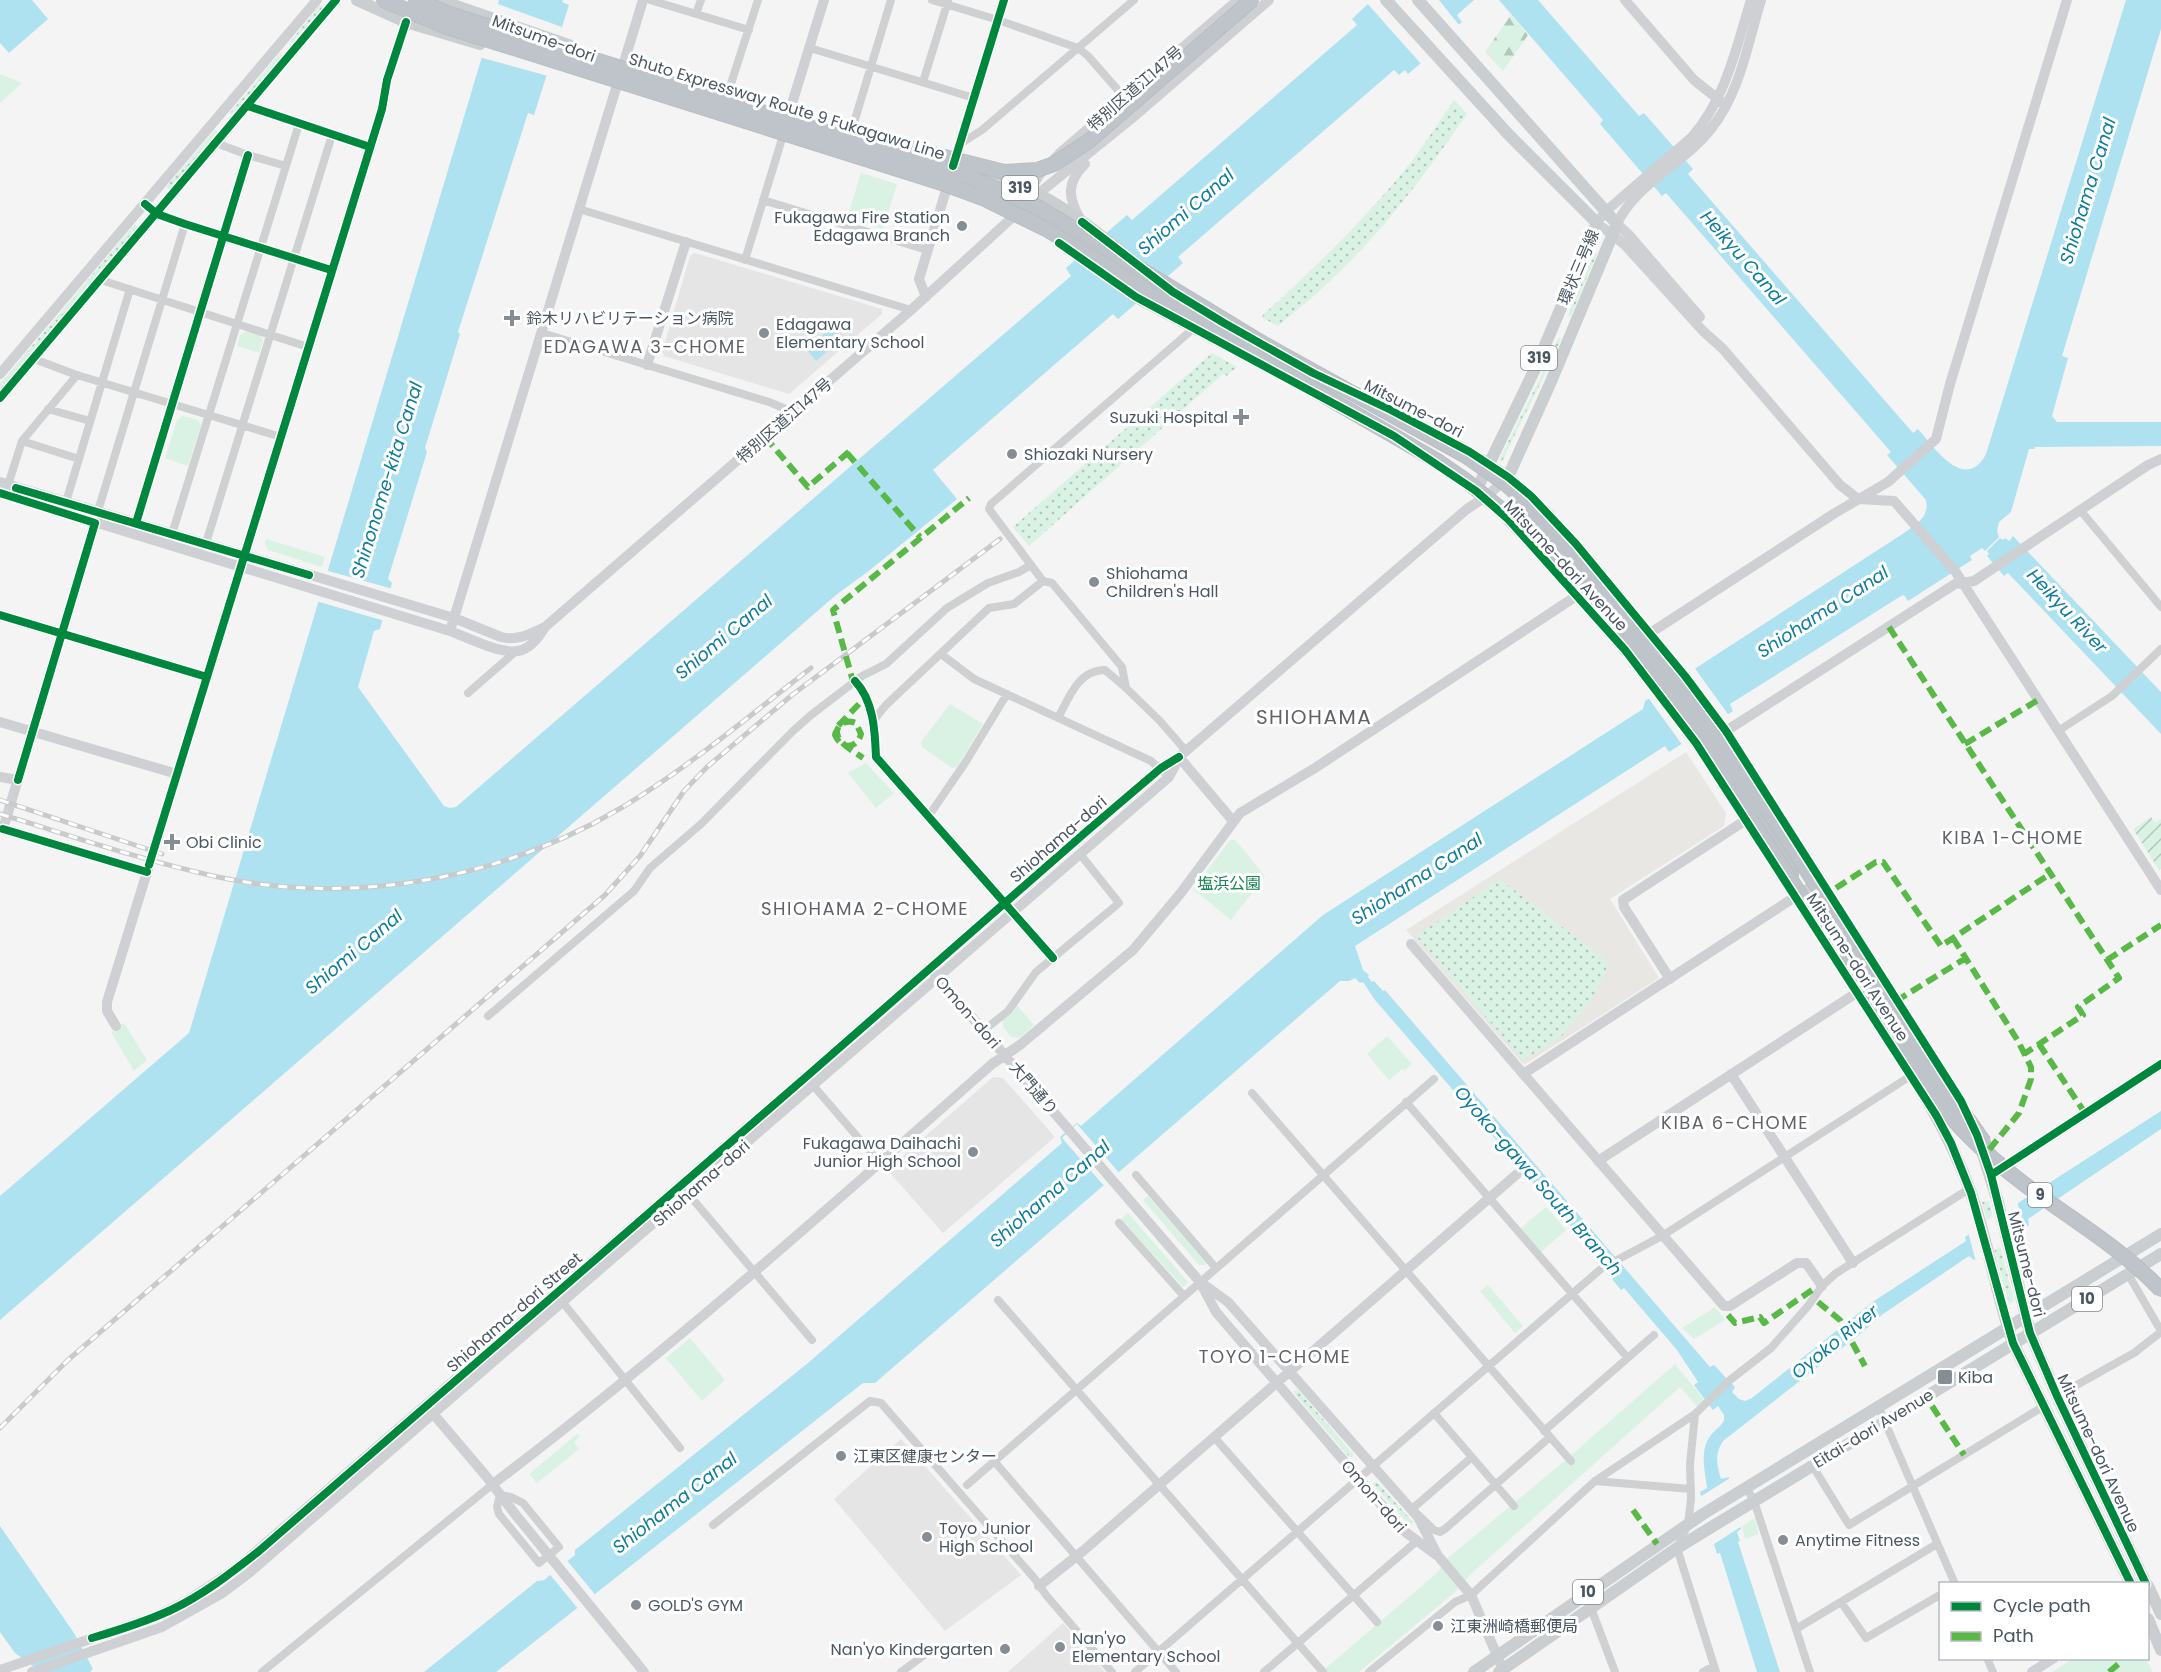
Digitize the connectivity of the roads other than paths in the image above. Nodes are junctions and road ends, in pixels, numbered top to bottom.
1 (317, 0) edge
2 (336, 0) edge
3 (357, 0) edge
4 (384, 0) edge
5 (415, 0) edge
6 (439, 0) edge
7 (643, 0) edge
8 (650, 0) edge
9 (701, 0) edge
10 (758, 0) edge
11 (824, 0) edge
12 (891, 0) edge
13 (932, 0) edge
14 (1004, 0) edge
15 (1134, 0) edge
16 (1238, 0) edge
17 (1253, 0) edge
18 (1269, 0) edge
19 (1386, 0) edge
20 (1418, 0) edge
21 (1625, 0) edge
22 (1750, 0) edge
23 (1761, 0) edge
24 (2067, 0) edge
25 (948, 2) edge
26 (696, 14) junction
27 (998, 20) junction
28 (405, 22) junction
29 (748, 30) junction
30 (810, 48) junction
31 (1078, 48) junction
32 (871, 66) junction
33 (623, 68) junction
34 (618, 81) junction
35 (923, 82) junction
36 (1124, 97) junction
37 (974, 98) junction
38 (726, 99) junction
39 (1722, 102) junction
40 (1511, 104) junction
41 (248, 106) junction
42 (743, 106) junction
43 (1137, 114) junction
44 (788, 118) junction
45 (1494, 119) junction
46 (1526, 120) junction
47 (299, 124) junction
48 (784, 132) junction
49 (332, 135) junction
50 (1509, 135) junction
51 (850, 136) junction
52 (216, 143) junction
53 (960, 144) junction
54 (370, 147) junction
55 (248, 155) junction
56 (286, 166) junction
57 (953, 166) junction
58 (948, 182) junction
59 (1645, 183) junction
60 (1034, 193) junction
61 (762, 200) junction
62 (146, 204) junction
63 (579, 209) junction
64 (1019, 211) junction
65 (1605, 212) junction
66 (157, 214) junction
67 (1082, 222) junction
68 (1597, 223) junction
69 (185, 224) junction
70 (1615, 230) junction
71 (223, 236) junction
72 (686, 242) junction
73 (261, 248) junction
74 (927, 250) junction
75 (294, 258) junction
76 (745, 260) junction
77 (332, 270) junction
78 (101, 280) junction
79 (130, 289) junction
80 (926, 297) junction
81 (163, 300) junction
82 (911, 310) junction
83 (200, 312) junction
84 (238, 324) junction
85 (1194, 327) junction
86 (542, 333) junction
87 (270, 334) junction
88 (308, 347) junction
89 (1257, 357) junction
90 (34, 358) junction
91 (647, 365) junction
92 (0, 374) edge
93 (77, 375) junction
94 (102, 382) junction
95 (135, 391) junction
96 (0, 398) edge
97 (172, 403) junction
98 (48, 409) junction
99 (793, 412) junction
100 (208, 416) junction
101 (90, 421) junction
102 (242, 425) junction
103 (281, 437) junction
104 (22, 441) junction
105 (79, 459) junction
106 (2161, 459) edge
107 (1490, 465) junction
108 (1508, 477) junction
109 (3, 487) edge
110 (1480, 494) junction
111 (1858, 499) junction
112 (66, 502) junction
113 (2080, 510) junction
114 (98, 511) junction
115 (95, 523) junction
116 (135, 523) junction
117 (172, 534) junction
118 (206, 543) junction
119 (246, 555) junction
120 (1031, 565) junction
121 (242, 568) junction
122 (1603, 576) junction
123 (1043, 581) junction
124 (1963, 583) junction
125 (1579, 596) junction
126 (2161, 607) edge
127 (0, 615) edge
128 (454, 618) junction
129 (545, 627) junction
130 (450, 631) junction
131 (1650, 632) junction
132 (62, 634) junction
133 (2161, 649) edge
134 (1625, 650) junction
135 (515, 652) junction
136 (941, 654) junction
137 (207, 677) junction
138 (855, 681) junction
139 (1126, 688) junction
140 (468, 693) dead end
141 (1006, 694) junction
142 (1058, 718) junction
143 (873, 721) junction
144 (0, 722) edge
145 (1726, 731) junction
146 (2058, 731) junction
147 (33, 732) junction
148 (1182, 754) junction
149 (1161, 768) junction
150 (177, 774) junction
151 (0, 777) edge
152 (1169, 777) junction
153 (18, 780) junction
154 (928, 817) junction
155 (1746, 820) junction
156 (1233, 822) junction
157 (1, 828) edge
158 (1080, 854) junction
159 (147, 872) junction
160 (1821, 880) junction
161 (2161, 890) edge
162 (1797, 897) junction
163 (1004, 904) junction
164 (1013, 912) junction
165 (1411, 944) dead end
166 (1053, 958) junction
167 (934, 973) junction
168 (1882, 977) junction
169 (1670, 979) junction
170 (1858, 992) junction
171 (488, 1016) dead end
172 (116, 1026) dead end
173 (983, 1031) junction
174 (1006, 1055) junction
175 (2161, 1064) edge
176 (1523, 1074) junction
177 (1731, 1074) junction
178 (1912, 1075) junction
179 (1434, 1078) dead end
180 (810, 1081) junction
181 (1252, 1092) dead end
182 (1406, 1102) junction
183 (1785, 1156) junction
184 (1598, 1161) junction
185 (880, 1163) junction
186 (1517, 1174) dead end
187 (1991, 1174) junction
188 (1136, 1175) dead end
189 (1323, 1175) junction
190 (1969, 1189) junction
191 (685, 1190) junction
192 (1489, 1198) junction
193 (1998, 1202) joint
194 (1978, 1215) joint
195 (1119, 1223) dead end
196 (2161, 1234) edge
197 (1662, 1236) junction
198 (2161, 1254) edge
199 (1853, 1263) junction
200 (1216, 1268) junction
201 (1406, 1270) junction
202 (754, 1272) junction
203 (2128, 1274) junction
204 (1200, 1282) junction
205 (1822, 1286) junction
206 (2161, 1290) edge
207 (1572, 1293) junction
208 (1184, 1296) junction
209 (559, 1298) junction
210 (998, 1300) dead end
211 (2026, 1316) junction
212 (2008, 1327) junction
213 (2161, 1332) edge
214 (2030, 1333) junction
215 (1654, 1335) dead end
216 (812, 1340) dead end
217 (2013, 1343) junction
218 (1627, 1357) junction
219 (1488, 1366) junction
220 (1290, 1371) junction
221 (625, 1381) junction
222 (1276, 1383) junction
223 (1077, 1389) junction
224 (2057, 1396) junction
225 (1878, 1406) junction
226 (2044, 1406) junction
227 (430, 1410) junction
228 (1434, 1413) junction
229 (1695, 1414) junction
230 (1885, 1421) junction
231 (1544, 1431) junction
232 (1214, 1437) junction
233 (1550, 1437) junction
234 (680, 1448) dead end
235 (1472, 1457) junction
236 (994, 1461) junction
237 (1571, 1461) dead end
238 (1812, 1465) junction
239 (1373, 1466) junction
240 (1358, 1478) junction
241 (1595, 1482) junction
242 (493, 1484) junction
243 (1160, 1484) junction
244 (967, 1485) dead end
245 (1496, 1485) junction
246 (1912, 1485) junction
247 (1746, 1487) junction
248 (1691, 1489) junction
249 (500, 1495) junction
250 (1754, 1501) junction
251 (1514, 1506) dead end
252 (1412, 1509) junction
253 (1688, 1524) junction
254 (713, 1526) dead end
255 (1297, 1531) junction
256 (1417, 1541) junction
257 (1937, 1544) junction
258 (1677, 1548) junction
259 (1077, 1556) junction
260 (1439, 1557) junction
261 (1242, 1579) junction
262 (1954, 1582) edge
263 (2130, 1582) edge
264 (2146, 1582) edge
265 (1040, 1586) junction
266 (2149, 1589) edge
267 (1353, 1595) junction
268 (1471, 1595) junction
269 (1939, 1596) edge
270 (1840, 1602) junction
271 (1591, 1608) junction
272 (2161, 1614) edge
273 (2149, 1621) edge
274 (1377, 1622) dead end
275 (1796, 1629) junction
276 (1298, 1643) junction
277 (934, 1648) dead end
278 (2161, 1650) edge
279 (1159, 1652) junction
280 (1496, 1655) junction
281 (2052, 1660) edge
282 (4, 1669) edge
283 (1715, 1669) edge
284 (1502, 1671) edge
285 (32, 1672) edge
286 (262, 1672) edge
287 (644, 1672) edge
288 (901, 1672) edge
289 (1112, 1672) edge
290 (1135, 1672) edge
291 (1176, 1672) edge
292 (1264, 1672) edge
293 (1323, 1672) edge
294 (1369, 1672) edge
295 (1474, 1672) edge
296 (1615, 1672) edge
297 (1703, 1672) edge
298 (1810, 1672) edge
299 (2032, 1672) edge

1 - 62 street
2 - 41 street
3 - 28 main road, Mitsume-dori / 319
4 - 89 highway, Shuto Expressway Route 9 Fukagawa Line / 9, bridge
5 - 42 highway, Shuto Expressway Route 9 Fukagawa Line / 9, bridge
6 - 33 main road, Mitsume-dori / 319
7 - 33 street
8 - 26 street
9 - 26 street
10 - 29 street
11 - 30 street
12 - 32 street
13 - 25 street
14 - 27 street
15 - 31 street
16 - 36 street, 特別区道江147号
17 - 42 highway, bridge
18 - 43 street, 特別区道江147号
19 - 45 main road, 環状三号線
20 - 40 main road, 環状三号線
21 - 39 street
22 - 39 street
23 - 39 street
24 - 111 street
25 - 27 street
25 - 35 street
26 - 29 street
27 - 31 street
27 - 37 street
28 - 34 main road, Mitsume-dori / 319, bridge
28 - 54 street
29 - 38 street
30 - 32 street
30 - 44 street
31 - 36 street
31 - 53 street
32 - 35 street
32 - 51 street
33 - 34 street
33 - 38 main road, Mitsume-dori / 319
34 - 48 main road, Mitsume-dori / 319
34 - 63 street
35 - 37 street
36 - 60 street, 特別区道江147号
37 - 53 street
38 - 44 main road, Mitsume-dori / 319
39 - 59 street
40 - 45 main road
40 - 46 main road, 環状三号線
41 - 47 street
41 - 52 street
42 - 206 highway, Shuto Expressway Route 9 Fukagawa Line / 9, bridge
43 - 60 street, 特別区道江147号
43 - 67 street, 特別区道江147号
44 - 48 street
44 - 51 main road, Mitsume-dori / 319
45 - 50 main road, 環状三号線
46 - 50 main road
46 - 65 main road, 環状三号線
47 - 49 street
47 - 56 street
48 - 58 main road, Mitsume-dori / 319
48 - 61 street
49 - 54 street
49 - 75 street
50 - 68 main road, 環状三号線
51 - 57 main road, Mitsume-dori / 319
52 - 55 street
52 - 66 street
53 - 57 street
54 - 77 street
55 - 56 street
55 - 71 street
56 - 73 street
57 - 58 street
57 - 60 main road, Mitsume-dori / 319
58 - 64 main road, Mitsume-dori / 319
58 - 74 street
59 - 65 street
59 - 70 street
60 - 64 street, 特別区道江147号
60 - 67 main road, Mitsume-dori / 319
61 - 74 street
61 - 76 street
62 - 66 street
62 - 92 street
63 - 72 street
63 - 86 street
64 - 80 street, 特別区道江147号
64 - 85 main road, Mitsume-dori / 319
65 - 68 street
65 - 70 main road, 環状三号線
66 - 69 street
66 - 78 street
67 - 107 main road, Mitsume-dori / 319, bridge
68 - 70 street
68 - 107 main road, 環状三号線 / 319
69 - 71 street
69 - 81 street
70 - 108 main road, 環状三号線 / 319
70 - 111 street
71 - 73 street
71 - 83 street
72 - 76 street
72 - 91 street
73 - 75 street
73 - 84 street
74 - 80 street
75 - 77 street
75 - 87 street
76 - 82 street
77 - 88 street
78 - 79 street
78 - 90 street
79 - 81 street
79 - 94 street
80 - 82 street, 特別区道江147号
81 - 83 street
81 - 95 street
82 - 99 street, 特別区道江147号
83 - 84 street
83 - 97 street
84 - 87 street
84 - 100 street
85 - 110 main road, Mitsume-dori / 319
85 - 120 street
86 - 91 street
86 - 128 street
87 - 88 street
87 - 102 street
88 - 103 street
89 - 162 highway, bridge
89 - 206 highway, Shuto Expressway Route 9 Fukagawa Line / 9, bridge
90 - 93 street
90 - 96 street
91 - 99 street
93 - 94 street
93 - 98 street
94 - 95 street
94 - 101 street
95 - 97 street
95 - 114 street
97 - 100 street
97 - 116 street
98 - 101 street
98 - 104 street
99 - 129 street, 特別区道江147号
100 - 102 street
100 - 117 street
101 - 105 street
102 - 103 street
102 - 118 street
103 - 119 street
104 - 105 street
104 - 109 street
105 - 112 street
106 - 113 street
107 - 108 main road, Mitsume-dori / 319
107 - 110 main road, 環状三号線 / 319
108 - 110 street, Shiohama-dori
108 - 122 main road, Mitsume-dori / 319
109 - 112 street, 特別区道江147号
109 - 115 street
110 - 125 main road, Mitsume-dori Avenue / 319
110 - 148 street, Shiohama-dori
111 - 124 street
111 - 131 street
112 - 114 street, 特別区道江147号
113 - 124 street
113 - 126 street
114 - 115 street
114 - 116 street, 特別区道江147号
115 - 121 street
115 - 132 street
116 - 117 street, 特別区道江147号
117 - 118 street, 特別区道江147号
118 - 119 street, 特別区道江147号
119 - 121 street
119 - 128 street, 特別区道江147号
120 - 123 street
120 - 138 street
121 - 130 street
121 - 137 street
122 - 125 street
122 - 131 main road, Mitsume-dori / 319
123 - 136 street
123 - 139 street
124 - 145 street
124 - 146 street
125 - 134 main road, Mitsume-dori Avenue / 319
125 - 156 street
127 - 132 street
128 - 129 street, 特別区道江147号
128 - 130 street
129 - 135 street, 特別区道江147号
130 - 135 street
131 - 134 street
131 - 145 main road, Mitsume-dori / 319
132 - 137 street
132 - 147 street
133 - 146 street
134 - 155 main road, Mitsume-dori Avenue / 319, bridge
135 - 140 street
136 - 141 street
136 - 143 street
137 - 150 street
138 - 143 street
138 - 171 street
139 - 142 street
139 - 148 street
141 - 142 street
141 - 154 street
142 - 149 street
143 - 154 street
144 - 147 street
145 - 160 main road, Mitsume-dori Avenue / 319
146 - 161 street
147 - 150 street
147 - 153 street
148 - 149 street, Shiohama-dori
148 - 152 street, Shiohama-dori
148 - 156 street
149 - 152 street
149 - 163 street, Shiohama-dori
150 - 159 street
151 - 153 street
152 - 158 street, Shiohama-dori
153 - 157 street
154 - 163 street
155 - 162 main road, Mitsume-dori Avenue / 319
155 - 169 street
156 - 174 street
157 - 159 street
158 - 164 street, Shiohama-dori
158 - 166 street
159 - 172 street
160 - 162 street
160 - 168 main road, Mitsume-dori Avenue / 319
162 - 169 street
162 - 170 main road, Mitsume-dori Avenue / 319
163 - 164 street
163 - 167 street, Shiohama-dori
164 - 166 street
164 - 167 street, Shiohama-dori
165 - 176 street
166 - 173 street
167 - 173 street, Omon-dori
167 - 180 street, Shiohama-dori
168 - 170 street
168 - 187 main road, Mitsume-dori Avenue / 319
169 - 176 street
170 - 177 street
170 - 178 main road, Mitsume-dori Avenue / 319
173 - 174 street, Omon-dori
174 - 185 street
174 - 204 street, 大門通り
175 - 187 street
176 - 184 street
177 - 183 street
177 - 184 street
178 - 183 street
178 - 190 main road, Mitsume-dori Avenue / 319
179 - 182 street
180 - 185 street
180 - 191 street, Shiohama-dori
181 - 189 street
182 - 189 street
182 - 192 street
183 - 197 street
183 - 199 street
184 - 197 street
185 - 202 street
186 - 192 street
187 - 193 main road, Mitsume-dori Avenue / 319
188 - 200 street
189 - 200 street
189 - 201 street
190 - 194 main road, Mitsume-dori Avenue / 319
190 - 199 street
191 - 202 street
191 - 209 street, Shiohama-dori
192 - 201 street
192 - 207 street
193 - 211 main road, Mitsume-dori / 319
194 - 212 main road, Mitsume-dori / 319
195 - 208 street
196 - 211 main road, 10
197 - 205 street
197 - 207 street
198 - 203 main road, Eitai-dori Avenue / 10
199 - 205 street
200 - 204 street
201 - 219 street
201 - 220 street
202 - 216 street
202 - 221 street
203 - 213 street
203 - 214 main road, Eitai-dori Avenue / 10
204 - 208 street
204 - 220 street, Omon-dori
204 - 222 street, Omon-dori
205 - 229 street
207 - 218 street
207 - 219 street
208 - 223 street
209 - 221 street
209 - 227 street, Shiohama-dori
210 - 223 street
211 - 212 main road, Eitai-dori Avenue / 10
211 - 214 main road, Mitsume-dori / 319
212 - 217 main road, Mitsume-dori / 319
212 - 225 main road, Eitai-dori Avenue / 10
213 - 224 street
214 - 217 main road, Eitai-dori Avenue / 10
214 - 224 main road, Mitsume-dori Avenue / 319
215 - 218 street
217 - 226 main road, Mitsume-dori Avenue / 319
217 - 230 main road, Eitai-dori Avenue / 10
218 - 231 street
219 - 228 street
219 - 231 street
220 - 222 street
220 - 239 street, Omon-dori
221 - 234 street
221 - 242 street
222 - 232 street
222 - 240 street, Omon-dori
223 - 236 street
223 - 243 street
224 - 264 main road, Mitsume-dori Avenue / 319
225 - 230 street
225 - 247 main road, Eitai-dori Avenue / 10
226 - 246 street
226 - 263 main road, Mitsume-dori Avenue / 319
227 - 242 street
227 - 282 street
227 - 285 street, Shiohama-dori
228 - 235 street
228 - 239 street
229 - 241 street
229 - 248 street
230 - 238 main road, Eitai-dori Avenue / 10
230 - 246 street
231 - 233 street
232 - 243 street
232 - 255 street
233 - 237 street
233 - 245 street
235 - 245 street
235 - 252 street
236 - 244 street
236 - 259 street
238 - 246 street
238 - 250 main road, Eitai-dori Avenue / 10
239 - 240 street
239 - 252 street, Omon-dori
240 - 255 street
240 - 256 street, Omon-dori
241 - 248 street
241 - 268 street
242 - 249 street
242 - 286 street
243 - 259 street
243 - 261 street
245 - 251 street
245 - 252 street
246 - 257 street
247 - 250 street
247 - 253 main road, Eitai-dori Avenue / 10
248 - 253 street
249 - 249 street
249 - 287 street, bridge
250 - 258 main road, Eitai-dori Avenue / 10
250 - 275 street
252 - 260 street, Omon-dori
253 - 258 street
253 - 280 main road, 10
254 - 265 street
255 - 261 street
255 - 267 street
256 - 260 street, Omon-dori
256 - 267 street
257 - 262 street
257 - 270 street
258 - 271 main road, 10
258 - 283 street
259 - 265 street
259 - 279 street
260 - 268 street
261 - 276 street
261 - 279 street
265 - 289 street
266 - 272 main road, Mitsume-dori Avenue / 319
267 - 274 street
267 - 276 street
268 - 280 street
268 - 294 street
269 - 270 street
270 - 275 street
271 - 284 main road, 10
271 - 296 street
273 - 278 main road
275 - 298 street
276 - 292 street
276 - 293 street
277 - 288 street
279 - 290 street
279 - 291 street
280 - 284 street
280 - 295 main road, 10
281 - 299 street
283 - 297 street

